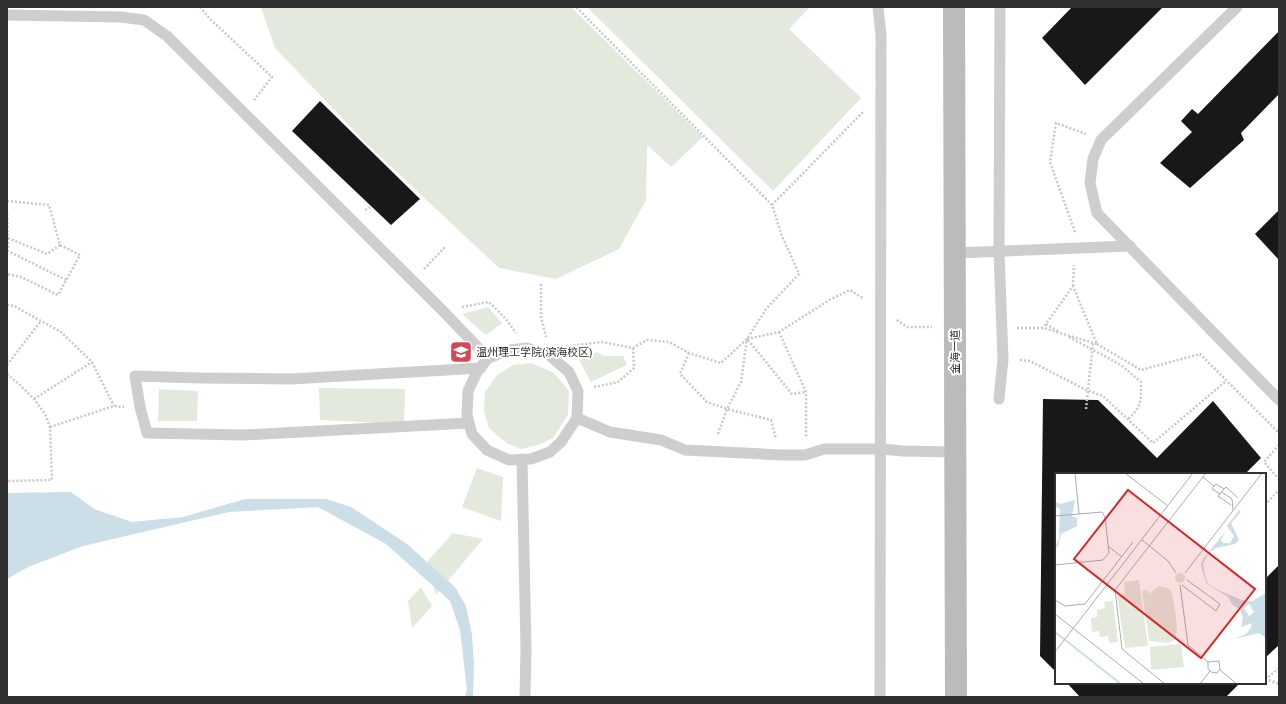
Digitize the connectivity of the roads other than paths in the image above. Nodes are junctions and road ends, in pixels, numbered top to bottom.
1 (878, 7) edge
2 (954, 7) edge
3 (1000, 7) edge
4 (1237, 7) edge
5 (7, 15) edge
6 (1130, 246) junction
7 (999, 251) junction
8 (955, 253) junction
9 (488, 358) junction
10 (481, 368) junction
11 (999, 399) dead end
12 (1279, 400) edge
13 (577, 418) junction
14 (469, 424) junction
15 (881, 449) junction
16 (955, 452) junction
17 (522, 459) junction
18 (525, 697) edge
19 (880, 697) edge
20 (956, 697) edge

1 - 15 lane
2 - 8 street, 金海一道
3 - 7 lane
4 - 6 lane
5 - 9 lane
6 - 7 lane
6 - 12 lane
7 - 8 lane
7 - 11 lane
8 - 16 street, 金海一道
9 - 10 lane
9 - 13 lane
10 - 14 lane
10 - 14 lane
13 - 15 lane
13 - 17 lane
14 - 17 lane
15 - 16 lane
15 - 19 lane
16 - 20 street, 金海一道
17 - 18 lane

